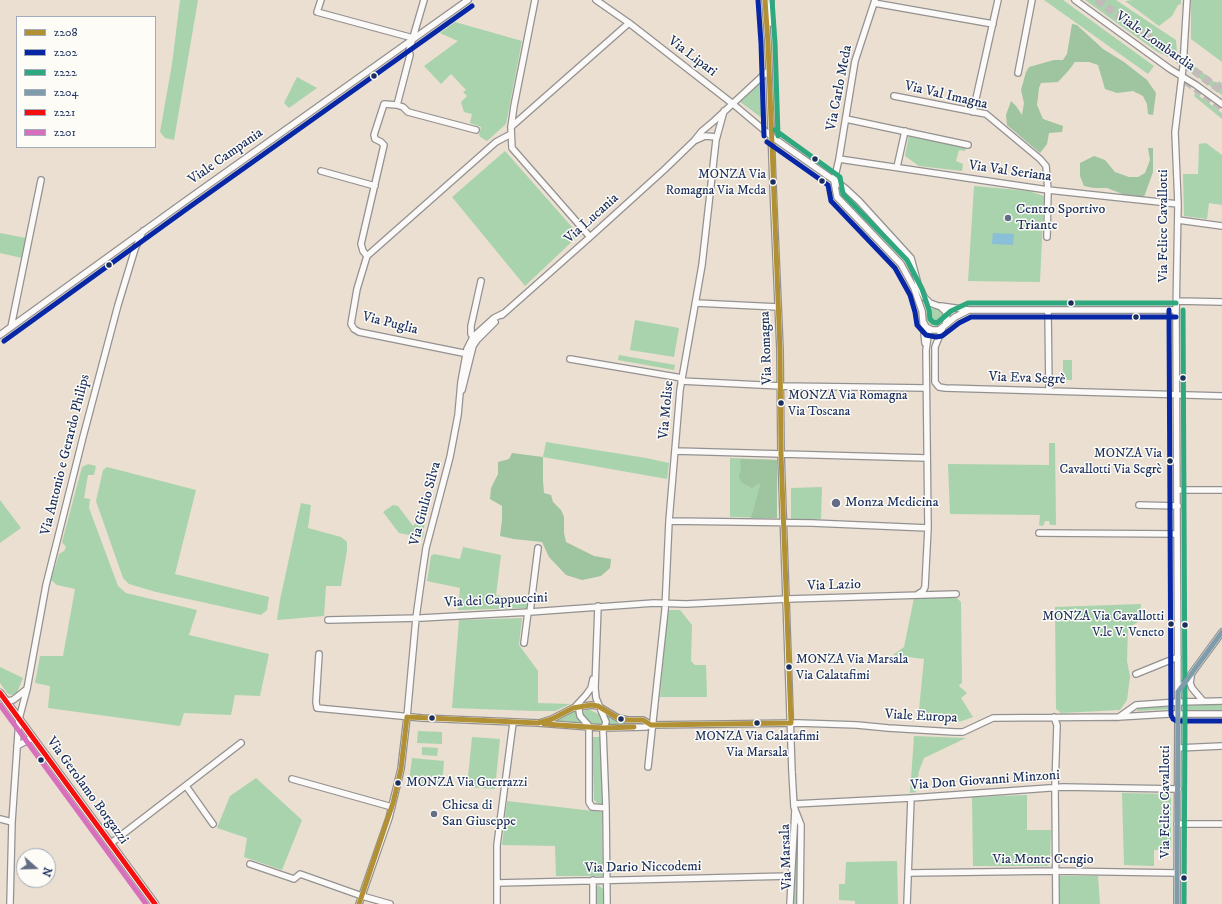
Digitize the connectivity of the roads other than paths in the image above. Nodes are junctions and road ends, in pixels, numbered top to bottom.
1 (321, 0) edge
2 (424, 0) edge
3 (468, 0) edge
4 (596, 0) edge
5 (765, 0) edge
6 (771, 0) edge
7 (998, 0) edge
8 (1032, 0) edge
9 (1075, 0) edge
10 (1187, 0) edge
11 (535, 1) edge
12 (875, 1) edge
13 (629, 23) junction
14 (993, 24) junction
15 (413, 38) junction
16 (768, 43) junction
17 (769, 70) junction
18 (1018, 73) dead end
19 (1182, 76) junction
20 (894, 96) dead end
21 (733, 104) junction
22 (1222, 104) edge
23 (397, 105) junction
24 (724, 111) junction
25 (973, 112) junction
26 (846, 119) junction
27 (511, 127) junction
28 (476, 130) dead end
29 (905, 131) junction
30 (511, 134) junction
31 (771, 136) junction
32 (717, 137) junction
33 (694, 141) junction
34 (968, 145) dead end
35 (839, 159) junction
36 (897, 167) junction
37 (321, 171) dead end
38 (41, 180) dead end
39 (834, 181) junction
40 (375, 186) junction
41 (1048, 190) junction
42 (1178, 204) junction
43 (1178, 220) junction
44 (1222, 226) edge
45 (143, 231) junction
46 (590, 237) junction
47 (1047, 237) dead end
48 (367, 256) junction
49 (481, 281) dead end
50 (1177, 301) junction
51 (1222, 302) edge
52 (696, 303) junction
53 (938, 306) junction
54 (778, 307) junction
55 (969, 310) junction
56 (1048, 310) junction
57 (1176, 310) junction
58 (923, 319) junction
59 (944, 326) junction
60 (11, 327) junction
61 (929, 329) junction
62 (0, 335) edge
63 (475, 339) junction
64 (926, 347) junction
65 (468, 354) junction
66 (570, 358) dead end
67 (682, 380) junction
68 (781, 386) junction
69 (926, 388) junction
70 (1049, 391) junction
71 (1177, 396) junction
72 (1222, 396) edge
73 (675, 452) junction
74 (781, 454) junction
75 (926, 458) junction
76 (1177, 490) junction
77 (1222, 490) edge
78 (1139, 505) dead end
79 (1178, 506) junction
80 (669, 521) junction
81 (784, 523) junction
82 (928, 528) junction
83 (1039, 533) dead end
84 (1178, 534) junction
85 (538, 548) dead end
86 (918, 594) junction
87 (956, 594) dead end
88 (787, 599) junction
89 (664, 604) junction
90 (598, 606) junction
91 (529, 612) junction
92 (416, 618) junction
93 (328, 620) dead end
94 (1222, 632) edge
95 (524, 643) dead end
96 (319, 654) dead end
97 (1178, 657) junction
98 (596, 669) junction
99 (1192, 673) junction
100 (1136, 674) dead end
101 (27, 689) junction
102 (1178, 692) junction
103 (0, 693) edge
104 (6, 701) junction
105 (1203, 701) junction
106 (1220, 701) edge
107 (1178, 702) junction
108 (578, 705) junction
109 (600, 708) junction
110 (1178, 714) junction
111 (1221, 714) edge
112 (407, 717) junction
113 (1054, 717) junction
114 (1118, 717) junction
115 (19, 719) junction
116 (512, 723) junction
117 (536, 723) junction
118 (791, 724) junction
119 (651, 725) junction
120 (589, 727) junction
121 (603, 728) junction
122 (32, 738) junction
123 (241, 744) dead end
124 (17, 746) junction
125 (1222, 746) edge
126 (1178, 748) junction
127 (648, 767) dead end
128 (292, 779) dead end
129 (186, 786) junction
130 (1055, 787) junction
131 (1178, 789) junction
132 (911, 798) junction
133 (392, 807) junction
134 (794, 807) junction
135 (606, 808) junction
136 (0, 819) edge
137 (12, 822) junction
138 (213, 824) dead end
139 (1177, 824) junction
140 (1222, 824) edge
141 (110, 844) junction
142 (250, 864) dead end
143 (1056, 871) junction
144 (909, 873) junction
145 (1177, 873) junction
146 (791, 876) junction
147 (592, 880) junction
148 (607, 880) junction
149 (497, 883) junction
150 (362, 896) junction
151 (10, 904) edge
152 (154, 904) edge
153 (359, 904) edge
154 (390, 904) edge
155 (497, 904) edge
156 (593, 904) edge
157 (607, 904) edge
158 (790, 904) edge
159 (800, 904) edge
160 (907, 904) edge
161 (1056, 904) edge
162 (1177, 904) edge

1 - 15 street
2 - 15 street
3 - 15 street, Viale Campania
4 - 13 street, Via Lipari
5 - 16 street, Via Romagna
6 - 16 street, Via Romagna
7 - 14 street
8 - 18 street
9 - 19 street, Viale Lombardia
10 - 19 street, Via Felice Cavallotti
11 - 27 street
12 - 14 street
12 - 26 street, Via Carlo Meda
13 - 21 street, Via Lipari
13 - 27 street
14 - 25 street
15 - 23 street
15 - 45 street, Viale Campania
16 - 17 street, Via Romagna
17 - 21 street
17 - 31 street, Via Romagna
19 - 22 street, Viale Lombardia
19 - 42 street, Via Felice Cavallotti
20 - 25 street, Via Val Imagna
21 - 24 street
21 - 31 street, Via Lipari
23 - 28 street
23 - 40 street
24 - 32 street, Via Molise
24 - 33 street, Via Lucania
25 - 41 street, Via Val Imagna
26 - 29 street
26 - 35 street, Via Carlo Meda
27 - 30 street
29 - 34 street
29 - 36 street
30 - 46 street
30 - 48 street, Via Puglia
31 - 39 street
31 - 54 street, Via Romagna
32 - 33 street, Via Lucania
32 - 52 street, Via Molise
33 - 46 street, Via Lucania
35 - 36 street, Via Val Seriana
35 - 39 street, Via Carlo Meda
36 - 41 street, Via Val Seriana
37 - 40 street
38 - 60 street
39 - 53 street
39 - 58 street, Via Carlo Meda
40 - 48 street
41 - 42 street, Via Val Seriana
41 - 47 street, Via Val Imagna
42 - 43 street, Via Felice Cavallotti
43 - 44 street
43 - 50 street, Via Felice Cavallotti
45 - 60 street, Viale Campania
45 - 101 street, Via Antonio e Gerardo Philips
46 - 63 street, Via Lucania
48 - 65 street, Via Puglia
49 - 63 street, Via Giulio Silva
50 - 51 street
50 - 57 street, Via Felice Cavallotti
52 - 54 street
52 - 67 street, Via Molise
53 - 55 street
53 - 58 street
53 - 59 street
54 - 68 street, Via Romagna
55 - 56 street
55 - 59 street
56 - 57 street
56 - 70 street
57 - 71 street, Via Felice Cavallotti
58 - 61 street, Via Carlo Meda
58 - 64 street, Via Carlo Meda
59 - 61 street
59 - 70 street, Via Eva Segrè
60 - 62 street, Viale Campania
61 - 64 street, Via Carlo Meda
63 - 65 street, Via Giulio Silva
64 - 69 street, Via Carlo Meda
65 - 92 street, Via Giulio Silva
66 - 67 street
67 - 68 street
67 - 73 street, Via Molise
68 - 69 street
68 - 74 street, Via Romagna
69 - 75 street, Via Carlo Meda
70 - 71 street, Via Eva Segrè
71 - 72 street, Via Eva Segrè
71 - 76 street, Via Felice Cavallotti
73 - 74 street
73 - 80 street, Via Molise
74 - 75 street
74 - 81 street, Via Romagna
75 - 82 street, Via Carlo Meda
76 - 77 street
76 - 79 street, Via Felice Cavallotti
78 - 79 street
79 - 84 street, Via Felice Cavallotti
80 - 81 street
80 - 89 street, Via Molise
81 - 82 street
81 - 88 street, Via Romagna
82 - 86 street, Via Carlo Meda
83 - 84 street
84 - 97 street, Via Felice Cavallotti
85 - 91 street
86 - 87 street, Via Lazio
86 - 88 street, Via Lazio
88 - 89 street, Via Lazio
88 - 118 street, Via Romagna
89 - 90 street, Via dei Cappuccini
89 - 119 street, Via Molise
90 - 91 street, Via dei Cappuccini
90 - 98 street
91 - 92 street, Via dei Cappuccini
91 - 95 street
92 - 93 street, Via dei Cappuccini
92 - 112 street, Via Giulio Silva
94 - 99 street
96 - 112 street
97 - 100 street
97 - 102 street, Via Felice Cavallotti
98 - 108 street
98 - 109 street
99 - 102 street
99 - 105 street
101 - 104 street
101 - 115 street, Via Antonio e Gerardo Philips
102 - 107 street, Via Felice Cavallotti
103 - 104 main road, Via Gerolamo Borgazzi
104 - 115 main road, Via Gerolamo Borgazzi
105 - 106 street
105 - 107 street
107 - 110 street, Via Felice Cavallotti
107 - 114 street
108 - 109 street
108 - 117 street
108 - 120 street
109 - 119 street
109 - 121 street
110 - 111 street, Viale Europa
110 - 114 street, Viale Europa
110 - 126 street, Via Felice Cavallotti
112 - 116 street
112 - 133 street, Via Giulio Silva
113 - 114 street, Viale Europa
113 - 118 street, Viale Europa
113 - 130 street
115 - 122 main road, Via Gerolamo Borgazzi
115 - 124 street, Via Antonio e Gerardo Philips
116 - 117 street
116 - 149 street
117 - 120 street
118 - 119 street, Viale Europa
118 - 134 street, Via Marsala
119 - 121 street
119 - 127 street, Via Molise
120 - 121 street
120 - 135 street
121 - 135 street
122 - 124 street
122 - 141 main road, Via Gerolamo Borgazzi
123 - 129 street
124 - 137 street, Via Antonio e Gerardo Philips
125 - 126 street
126 - 131 street, Via Felice Cavallotti
128 - 133 street
129 - 138 street
129 - 141 street
130 - 131 street, Via Don Giovanni Minzoni
130 - 132 street, Via Don Giovanni Minzoni
130 - 143 street
131 - 139 street, Via Felice Cavallotti
132 - 134 street, Via Don Giovanni Minzoni
132 - 144 street
133 - 150 street, Via Giulio Silva
134 - 146 street, Via Marsala
134 - 159 street, Via Marsala
135 - 148 street
136 - 137 street
137 - 151 street, Via Antonio e Gerardo Philips
139 - 140 street
139 - 145 street, Via Felice Cavallotti
141 - 152 main road, Via Gerolamo Borgazzi
142 - 150 street
143 - 144 street, Via Monte Cengio
143 - 145 street, Via Monte Cengio
143 - 161 street
144 - 160 street
145 - 162 street, Via Felice Cavallotti
146 - 148 street, Via Dario Niccodemi
146 - 158 street, Via Marsala
147 - 148 street, Via Dario Niccodemi
147 - 149 street, Via Dario Niccodemi
147 - 156 street
148 - 157 street
149 - 155 street
150 - 153 street, Via Giulio Silva
150 - 154 street

